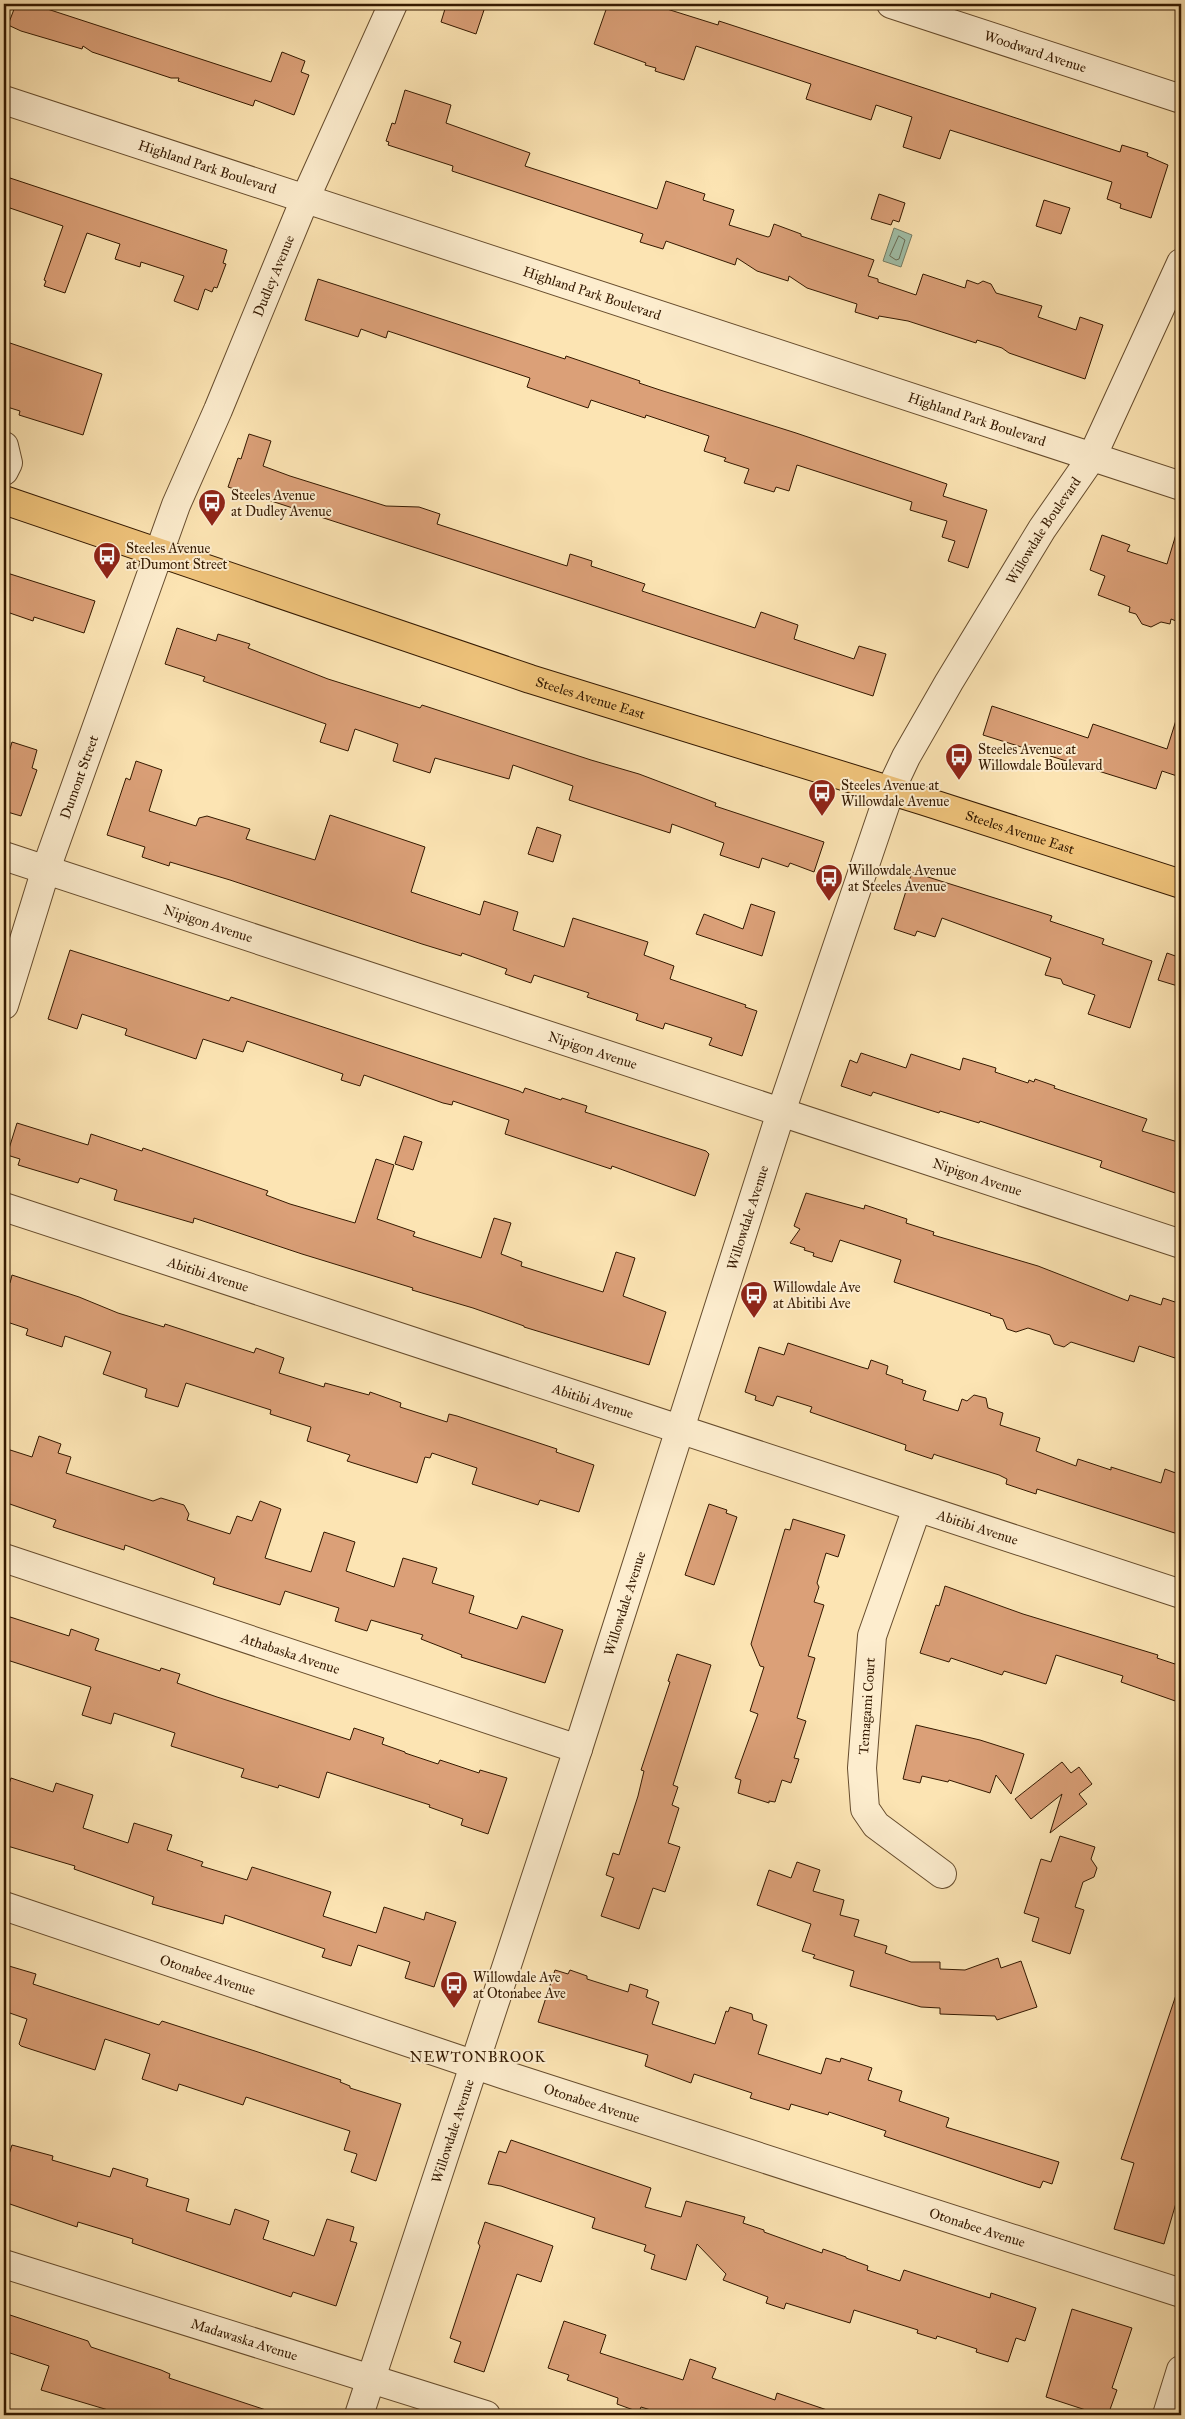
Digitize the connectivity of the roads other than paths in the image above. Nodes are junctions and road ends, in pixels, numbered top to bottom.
1 (394, 4) edge
2 (891, 4) edge
3 (1181, 99) edge
4 (4, 100) edge
5 (305, 199) junction
6 (1181, 263) edge
7 (4, 446) edge
8 (1092, 457) junction
9 (4, 471) edge
10 (1181, 486) edge
11 (4, 500) edge
12 (159, 552) junction
13 (890, 791) junction
14 (4, 856) edge
15 (46, 870) junction
16 (1181, 884) edge
17 (4, 1005) edge
18 (781, 1112) junction
19 (4, 1207) edge
20 (1181, 1244) edge
21 (680, 1430) junction
22 (917, 1508) junction
23 (4, 1558) edge
24 (1181, 1594) edge
25 (578, 1749) junction
26 (942, 1874) dead end
27 (4, 1906) edge
28 (474, 2064) junction
29 (4, 2264) edge
30 (1181, 2293) edge
31 (1181, 2370) edge
32 (372, 2378) junction
33 (359, 2415) edge
34 (486, 2415) edge
35 (1167, 2415) edge

1 - 5 street, Dudley Avenue
2 - 3 street, Woodward Avenue
4 - 5 street, Highland Park Boulevard
5 - 8 street, Highland Park Boulevard
5 - 12 street, Dudley Avenue
6 - 8 street, Willowdale Boulevard
7 - 9 street
8 - 10 street, Highland Park Boulevard
8 - 13 street, Willowdale Boulevard
11 - 12 main road, Steeles Avenue East
12 - 13 main road, Steeles Avenue East
12 - 15 street, Dumont Street
13 - 16 main road, Steeles Avenue East
13 - 18 street, Willowdale Avenue
14 - 15 street, Nipigon Avenue
15 - 17 street, Dumont Street
15 - 18 street, Nipigon Avenue
18 - 20 street, Nipigon Avenue
18 - 21 street, Willowdale Avenue
19 - 21 street, Abitibi Avenue
21 - 22 street, Abitibi Avenue
21 - 25 street, Willowdale Avenue
22 - 24 street, Abitibi Avenue
22 - 26 street, Temagami Court
23 - 25 street, Athabaska Avenue
25 - 28 street, Willowdale Avenue
27 - 28 street, Otonabee Avenue
28 - 30 street, Otonabee Avenue
28 - 32 street, Willowdale Avenue
29 - 32 street, Madawaska Avenue
31 - 35 street
32 - 33 street, Willowdale Avenue
32 - 34 street, Madawaska Avenue

